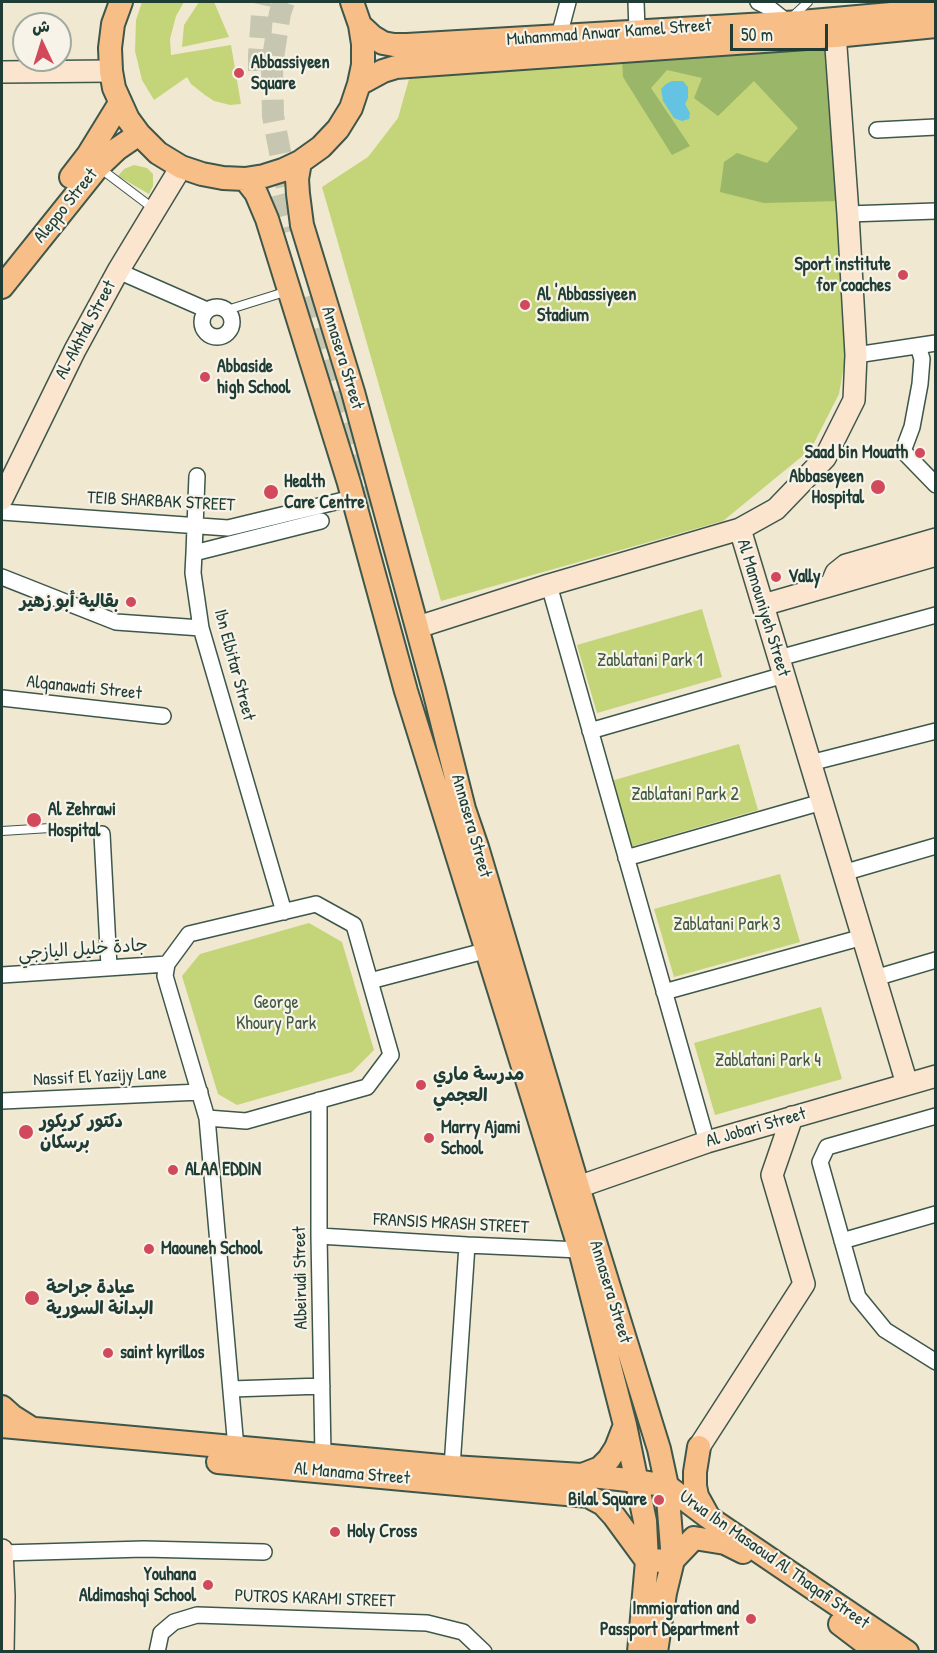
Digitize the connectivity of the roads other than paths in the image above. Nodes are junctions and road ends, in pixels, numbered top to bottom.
1 (121, 2) edge
2 (352, 2) edge
3 (568, 2) edge
4 (636, 2) edge
5 (758, 2) edge
6 (808, 2) edge
7 (897, 7) edge
8 (936, 10) edge
9 (787, 22) junction
10 (360, 25) junction
11 (936, 26) edge
12 (835, 28) junction
13 (637, 30) junction
14 (559, 36) junction
15 (111, 71) junction
16 (2, 72) edge
17 (359, 84) junction
18 (120, 103) junction
19 (936, 127) edge
20 (877, 130) dead end
21 (139, 134) junction
22 (300, 162) junction
23 (98, 167) junction
24 (181, 167) junction
25 (245, 179) junction
26 (155, 210) junction
27 (936, 211) edge
28 (848, 214) junction
29 (284, 233) tunnel mouth
30 (2, 262) edge
31 (117, 271) junction
32 (2, 287) edge
33 (289, 291) junction
34 (207, 310) junction
35 (227, 310) junction
36 (936, 343) edge
37 (918, 346) junction
38 (856, 355) junction
39 (197, 476) dead end
40 (936, 485) edge
41 (357, 497) junction
42 (2, 499) edge
43 (2, 512) edge
44 (321, 521) dead end
45 (195, 526) junction
46 (740, 529) junction
47 (936, 539) edge
48 (194, 553) junction
49 (936, 555) edge
50 (2, 577) edge
51 (549, 585) junction
52 (831, 585) junction
53 (763, 606) junction
54 (936, 615) edge
55 (418, 627) dead end
56 (201, 628) junction
57 (781, 667) junction
58 (2, 698) edge
59 (163, 716) dead end
60 (590, 731) junction
61 (936, 731) edge
62 (810, 763) junction
63 (822, 802) junction
64 (464, 810) junction
65 (51, 828) dead end
66 (2, 831) edge
67 (102, 834) dead end
68 (936, 846) edge
69 (626, 858) junction
70 (843, 873) junction
71 (284, 912) junction
72 (863, 937) junction
73 (488, 950) junction
74 (936, 960) edge
75 (167, 963) junction
76 (109, 967) junction
77 (2, 975) edge
78 (875, 978) junction
79 (370, 981) junction
80 (664, 992) junction
81 (936, 1076) edge
82 (907, 1084) junction
83 (200, 1092) junction
84 (319, 1100) junction
85 (2, 1101) edge
86 (936, 1116) edge
87 (792, 1117) junction
88 (207, 1118) junction
89 (707, 1142) junction
90 (578, 1187) junction
91 (936, 1214) edge
92 (319, 1236) junction
93 (842, 1241) junction
94 (468, 1245) junction
95 (580, 1250) junction
96 (936, 1362) edge
97 (322, 1386) junction
98 (231, 1389) junction
99 (2, 1407) edge
100 (626, 1425) junction
101 (2, 1426) edge
102 (38, 1431) junction
103 (2, 1442) edge
104 (699, 1447) junction
105 (236, 1448) junction
106 (323, 1455) junction
107 (452, 1467) junction
108 (637, 1481) junction
109 (588, 1483) junction
110 (667, 1486) junction
111 (708, 1517) junction
112 (2, 1552) edge
113 (264, 1552) dead end
114 (673, 1560) junction
115 (647, 1562) junction
116 (3, 1597) edge
117 (3, 1652) edge
118 (157, 1652) edge
119 (484, 1652) edge
120 (639, 1652) edge
121 (656, 1652) edge
122 (877, 1652) edge
123 (907, 1652) edge

1 - 15 main road
2 - 10 main road
3 - 14 street
4 - 13 street
5 - 9 street
6 - 9 lane
7 - 8 main road, Muhammad Anwar Kamel Street
7 - 12 main road, Muhammad Anwar Kamel Street
9 - 12 main road, Muhammad Anwar Kamel Street
9 - 13 main road, Muhammad Anwar Kamel Street
10 - 14 main road, Muhammad Anwar Kamel Street
10 - 17 main road
11 - 12 main road, Muhammad Anwar Kamel Street
12 - 17 main road, Muhammad Anwar Kamel Street
12 - 28 street, Al Mamouniyeh Street
13 - 14 main road, Muhammad Anwar Kamel Street
15 - 16 street
15 - 18 main road
17 - 22 main road
18 - 21 main road
18 - 30 main road, Aleppo Street
19 - 20 street
21 - 23 main road, Aleppo Street
21 - 24 main road
22 - 25 main road
22 - 64 main road, Annasera Street
23 - 26 lane
23 - 32 main road, Aleppo Street
24 - 25 main road
24 - 26 street, Al-Akhtal Street
25 - 33 main road, Annasera Street
26 - 31 street, Al-Akhtal Street
27 - 28 street
28 - 38 street, Al Mamouniyeh Street
29 - 41 main road
31 - 34 street
31 - 42 street, Al-Akhtal Street
33 - 35 lane
33 - 41 main road, Annasera Street
34 - 35 street
34 - 35 street
36 - 37 street
37 - 38 street
37 - 40 street
38 - 46 street, Al Mamouniyeh Street
39 - 45 street, Ibn Elbitar Street
41 - 45 street, TEIB SHARBAK STREET
41 - 64 main road
41 - 73 main road, Annasera Street
43 - 45 street, TEIB SHARBAK STREET
44 - 48 street
45 - 48 street, Ibn Elbitar Street
46 - 51 street
46 - 53 street, Al Mamouniyeh Street
47 - 52 street
48 - 56 street, Ibn Elbitar Street
49 - 52 street
50 - 56 street
51 - 55 street
51 - 60 street
52 - 53 street
53 - 57 street, Al Mamouniyeh Street
54 - 57 street
56 - 71 street, Ibn Elbitar Street
57 - 60 street
57 - 62 street, Al Mamouniyeh Street
58 - 59 street, Alqanawati Street
60 - 69 street
61 - 62 street
62 - 63 street, Al Mamouniyeh Street
63 - 69 street
63 - 70 street, Al Mamouniyeh Street
64 - 90 main road, Annasera Street
65 - 66 lane
67 - 76 street
68 - 70 street
69 - 80 street
70 - 72 street, Al Mamouniyeh Street
71 - 75 street
71 - 79 street
72 - 78 street, Al Mamouniyeh Street
72 - 80 street
73 - 79 street
73 - 95 main road, Annasera Street
74 - 78 street
75 - 76 street, جادة خليل اليازجي
75 - 83 street
76 - 77 street, جادة خليل اليازجي
78 - 82 street, Al Mamouniyeh Street
79 - 84 street
80 - 89 street
81 - 82 street, Al Jobari Street
82 - 87 street, Al Jobari Street
83 - 85 street, Nassif El Yazijy Lane
83 - 88 street
84 - 88 street
84 - 92 street, Albeirudi Street
86 - 93 street
87 - 89 street, Al Jobari Street
87 - 104 street
88 - 98 street
89 - 90 street, Al Jobari Street
90 - 110 main road, Annasera Street
91 - 93 street
92 - 94 street, FRANSIS MRASH STREET
92 - 97 street, Albeirudi Street
93 - 96 street
94 - 95 street, FRANSIS MRASH STREET
94 - 107 street
95 - 100 main road, Annasera Street
97 - 98 street
97 - 106 street, Albeirudi Street
98 - 105 street
99 - 102 main road
100 - 108 main road, Annasera Street
100 - 109 main road
101 - 102 main road, Al Manama Street
102 - 105 main road, Al Manama Street
103 - 109 main road, Al Manama Street
104 - 110 main road
104 - 111 main road
105 - 106 main road, Al Manama Street
106 - 107 main road, Al Manama Street
107 - 109 main road, Al Manama Street
108 - 109 main road, Al Manama Street
108 - 110 main road, Urwa Ibn Masaoud Al Thaqafi Street
108 - 115 main road, Annasera Street
109 - 115 main road
110 - 111 main road, Urwa Ibn Masaoud Al Thaqafi Street
110 - 114 main road, Annasera Street
111 - 123 main road, Urwa Ibn Masaoud Al Thaqafi Street
112 - 113 street
112 - 116 street
114 - 115 main road
114 - 121 main road
114 - 122 main road, Urwa Ibn Masaoud Al Thaqafi Street
115 - 120 main road, Annasera Street
116 - 117 street
118 - 119 street, PUTROS KARAMI STREET

